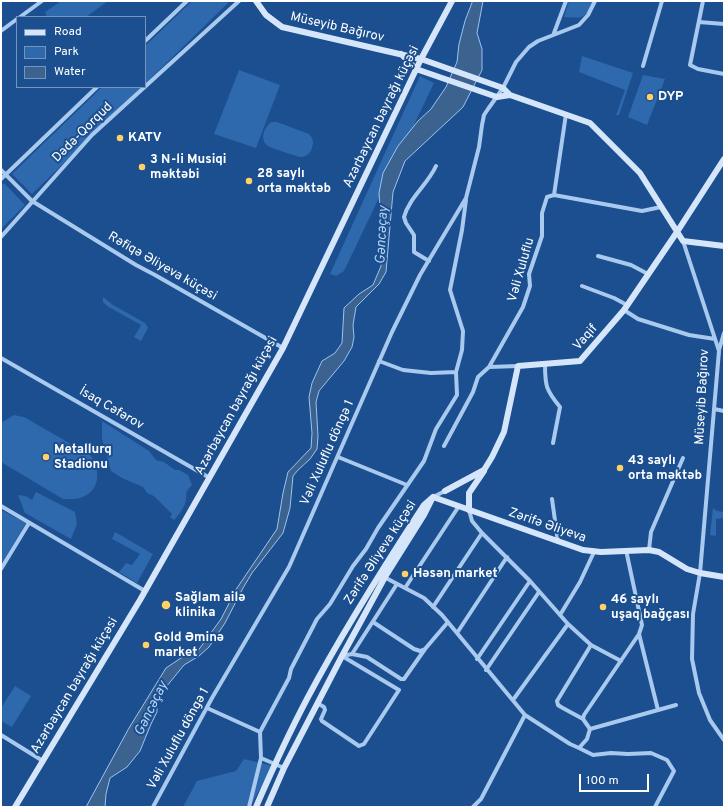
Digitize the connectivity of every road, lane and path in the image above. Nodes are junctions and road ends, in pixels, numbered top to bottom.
1 (42, 1) edge
2 (187, 1) edge
3 (231, 1) edge
4 (239, 1) edge
5 (256, 1) edge
6 (452, 1) edge
7 (566, 1) edge
8 (595, 1) edge
9 (662, 1) edge
10 (703, 1) edge
11 (235, 5) junction
12 (21, 16) edge
13 (16, 20) edge
14 (699, 22) junction
15 (724, 24) edge
16 (1, 31) edge
17 (554, 33) junction
18 (146, 40) edge
19 (400, 53) junction
20 (421, 58) junction
21 (643, 66) dead end
22 (416, 68) junction
23 (724, 74) edge
24 (146, 86) edge
25 (96, 88) edge
26 (144, 88) edge
27 (502, 88) junction
28 (510, 95) junction
29 (497, 97) junction
30 (566, 114) junction
31 (724, 158) edge
32 (436, 166) dead end
33 (1, 170) edge
34 (5, 175) junction
35 (1, 179) edge
36 (554, 196) junction
37 (466, 198) junction
38 (32, 201) junction
39 (661, 206) junction
40 (678, 232) junction
41 (1, 237) edge
42 (683, 241) junction
43 (724, 246) edge
44 (598, 256) dead end
45 (429, 261) junction
46 (648, 274) junction
47 (582, 286) dead end
48 (625, 308) junction
49 (724, 333) edge
50 (715, 339) junction
51 (283, 348) junction
52 (719, 351) junction
53 (1, 358) edge
54 (379, 361) junction
55 (545, 364) junction
56 (518, 366) junction
57 (489, 367) junction
58 (456, 372) junction
59 (714, 409) junction
60 (724, 412) edge
61 (553, 443) dead end
62 (444, 446) dead end
63 (338, 457) junction
64 (683, 458) dead end
65 (484, 470) junction
66 (210, 478) junction
67 (407, 485) junction
68 (445, 491) joint
69 (433, 497) junction
70 (552, 499) dead end
71 (1, 506) edge
72 (459, 506) junction
73 (469, 510) junction
74 (29, 523) junction
75 (482, 533) junction
76 (558, 542) junction
77 (626, 550) junction
78 (649, 550) junction
79 (594, 552) junction
80 (507, 557) junction
81 (1, 569) edge
82 (700, 573) junction
83 (382, 575) junction
84 (724, 577) edge
85 (530, 581) junction
86 (398, 584) junction
87 (405, 588) junction
88 (145, 591) junction
89 (540, 592) junction
90 (433, 607) junction
91 (560, 615) junction
92 (373, 622) junction
93 (448, 622) junction
94 (568, 624) junction
95 (457, 633) junction
96 (639, 634) junction
97 (591, 645) junction
98 (425, 649) junction
99 (352, 654) junction
100 (342, 656) junction
101 (477, 659) junction
102 (621, 661) junction
103 (486, 670) junction
104 (513, 700) junction
105 (317, 702) junction
106 (676, 705) dead end
107 (207, 708) junction
108 (658, 710) junction
109 (525, 715) junction
110 (583, 718) junction
111 (590, 729) junction
112 (260, 732) junction
113 (1, 735) edge
114 (724, 740) edge
115 (579, 748) junction
116 (261, 758) junction
117 (43, 761) junction
118 (275, 764) junction
119 (284, 768) junction
120 (15, 807) edge
121 (153, 807) edge
122 (249, 807) edge
123 (256, 807) edge
124 (266, 807) edge
125 (473, 807) edge
126 (655, 807) edge

1 - 12 street
2 - 18 street
3 - 11 street
4 - 11 street, Dədə-Qorqud
5 - 19 street, Müseyib Bağırov
6 - 20 street, Azərbaycan bayrağı küçəsi
7 - 17 street
8 - 17 street
9 - 21 street
10 - 14 street
11 - 24 street, Dədə-Qorqud
13 - 16 street
14 - 15 street
14 - 23 street
17 - 27 street
19 - 20 street, Müseyib Bağırov
19 - 22 street, Müseyib Bağırov
20 - 22 street, Azərbaycan bayrağı küçəsi
20 - 27 street, Müseyib Bağırov
22 - 29 street, Müseyib Bağırov
22 - 51 street, Azərbaycan bayrağı küçəsi
25 - 34 street
26 - 38 street, Dədə-Qorqud
27 - 28 street, Müseyib Bağırov
27 - 29 street
28 - 29 street, Müseyib Bağırov
28 - 30 street, Müseyib Bağırov
29 - 37 street, Vəli Xuluflu döngə 1
30 - 36 street
30 - 39 street, Müseyib Bağırov
31 - 40 street, Vaqif
32 - 45 street
33 - 34 street, Rəfiqə Əliyeva küçəsi
34 - 35 street
34 - 38 street, Rəfiqə Əliyeva küçəsi
36 - 39 street
36 - 57 street, Vəli Xuluflu
37 - 45 street, Vəli Xuluflu döngə 1
37 - 58 street
38 - 41 street, Dədə-Qorqud
38 - 51 street, Rəfiqə Əliyeva küçəsi
39 - 40 street, Müseyib Bağırov
40 - 42 street, Müseyib Bağırov
40 - 46 street, Vaqif
42 - 43 street
42 - 50 street, Müseyib Bağırov
44 - 46 street
45 - 54 street, Vəli Xuluflu döngə 1
46 - 48 street, Vaqif
47 - 48 street
48 - 50 street
48 - 55 street, Vaqif
49 - 52 street
50 - 52 street, Müseyib Bağırov
51 - 66 street, Azərbaycan bayrağı küçəsi
52 - 59 street, Müseyib Bağırov
53 - 66 street, İsaq Cəfərov
54 - 58 street
54 - 63 street, Vəli Xuluflu döngə 1
55 - 56 street, Vaqif
55 - 61 street
56 - 57 street
56 - 65 street
57 - 62 street
58 - 67 street
59 - 60 street
59 - 82 street, Müseyib Bağırov
63 - 67 street
63 - 107 street, Vəli Xuluflu döngə 1
64 - 78 street
65 - 68 street
65 - 73 street
66 - 88 street, Azərbaycan bayrağı küçəsi
67 - 112 street
68 - 69 street
69 - 72 street, Zərifə Əliyeva
69 - 83 street, Zərifə Əliyeva küçəsi
70 - 76 street
71 - 74 street
72 - 73 street, Zərifə Əliyeva
72 - 87 street
73 - 75 street
73 - 76 street, Zərifə Əliyeva
74 - 81 street
74 - 88 street
75 - 80 street
75 - 90 street
76 - 79 street, Zərifə Əliyeva
77 - 78 street, Zərifə Əliyeva
77 - 79 street, Zərifə Əliyeva
77 - 96 street
78 - 82 street, Zərifə Əliyeva
79 - 91 street
80 - 85 street
80 - 95 street
82 - 84 street, Zərifə Əliyeva
82 - 114 street, Müseyib Bağırov
83 - 86 street
83 - 100 street, Zərifə Əliyeva küçəsi
83 - 118 street, Zərifə Əliyeva küçəsi
85 - 89 street
85 - 101 street
86 - 87 street
86 - 92 street
87 - 90 street
88 - 117 street, Azərbaycan bayrağı küçəsi
89 - 91 street
89 - 103 street
90 - 93 street
91 - 94 street
92 - 98 street
92 - 99 street
93 - 95 street
93 - 98 street
94 - 97 street
94 - 104 street
95 - 101 street
96 - 102 street
96 - 108 street
97 - 102 street
97 - 110 street
98 - 99 street
99 - 100 street
100 - 105 street, Zərifə Əliyeva küçəsi
100 - 105 street
101 - 103 street
102 - 110 street
103 - 104 street
104 - 109 street
105 - 119 street, Zərifə Əliyeva küçəsi
106 - 108 street
107 - 112 street
107 - 121 street, Vəli Xuluflu döngə 1
108 - 111 street
109 - 115 street
109 - 125 street
110 - 111 street
111 - 115 street
112 - 116 street
113 - 117 street
115 - 126 street
116 - 118 street
116 - 122 street
117 - 120 street, Azərbaycan bayrağı küçəsi
118 - 119 street
118 - 123 street, Zərifə Əliyeva küçəsi
119 - 124 street, Zərifə Əliyeva küçəsi

